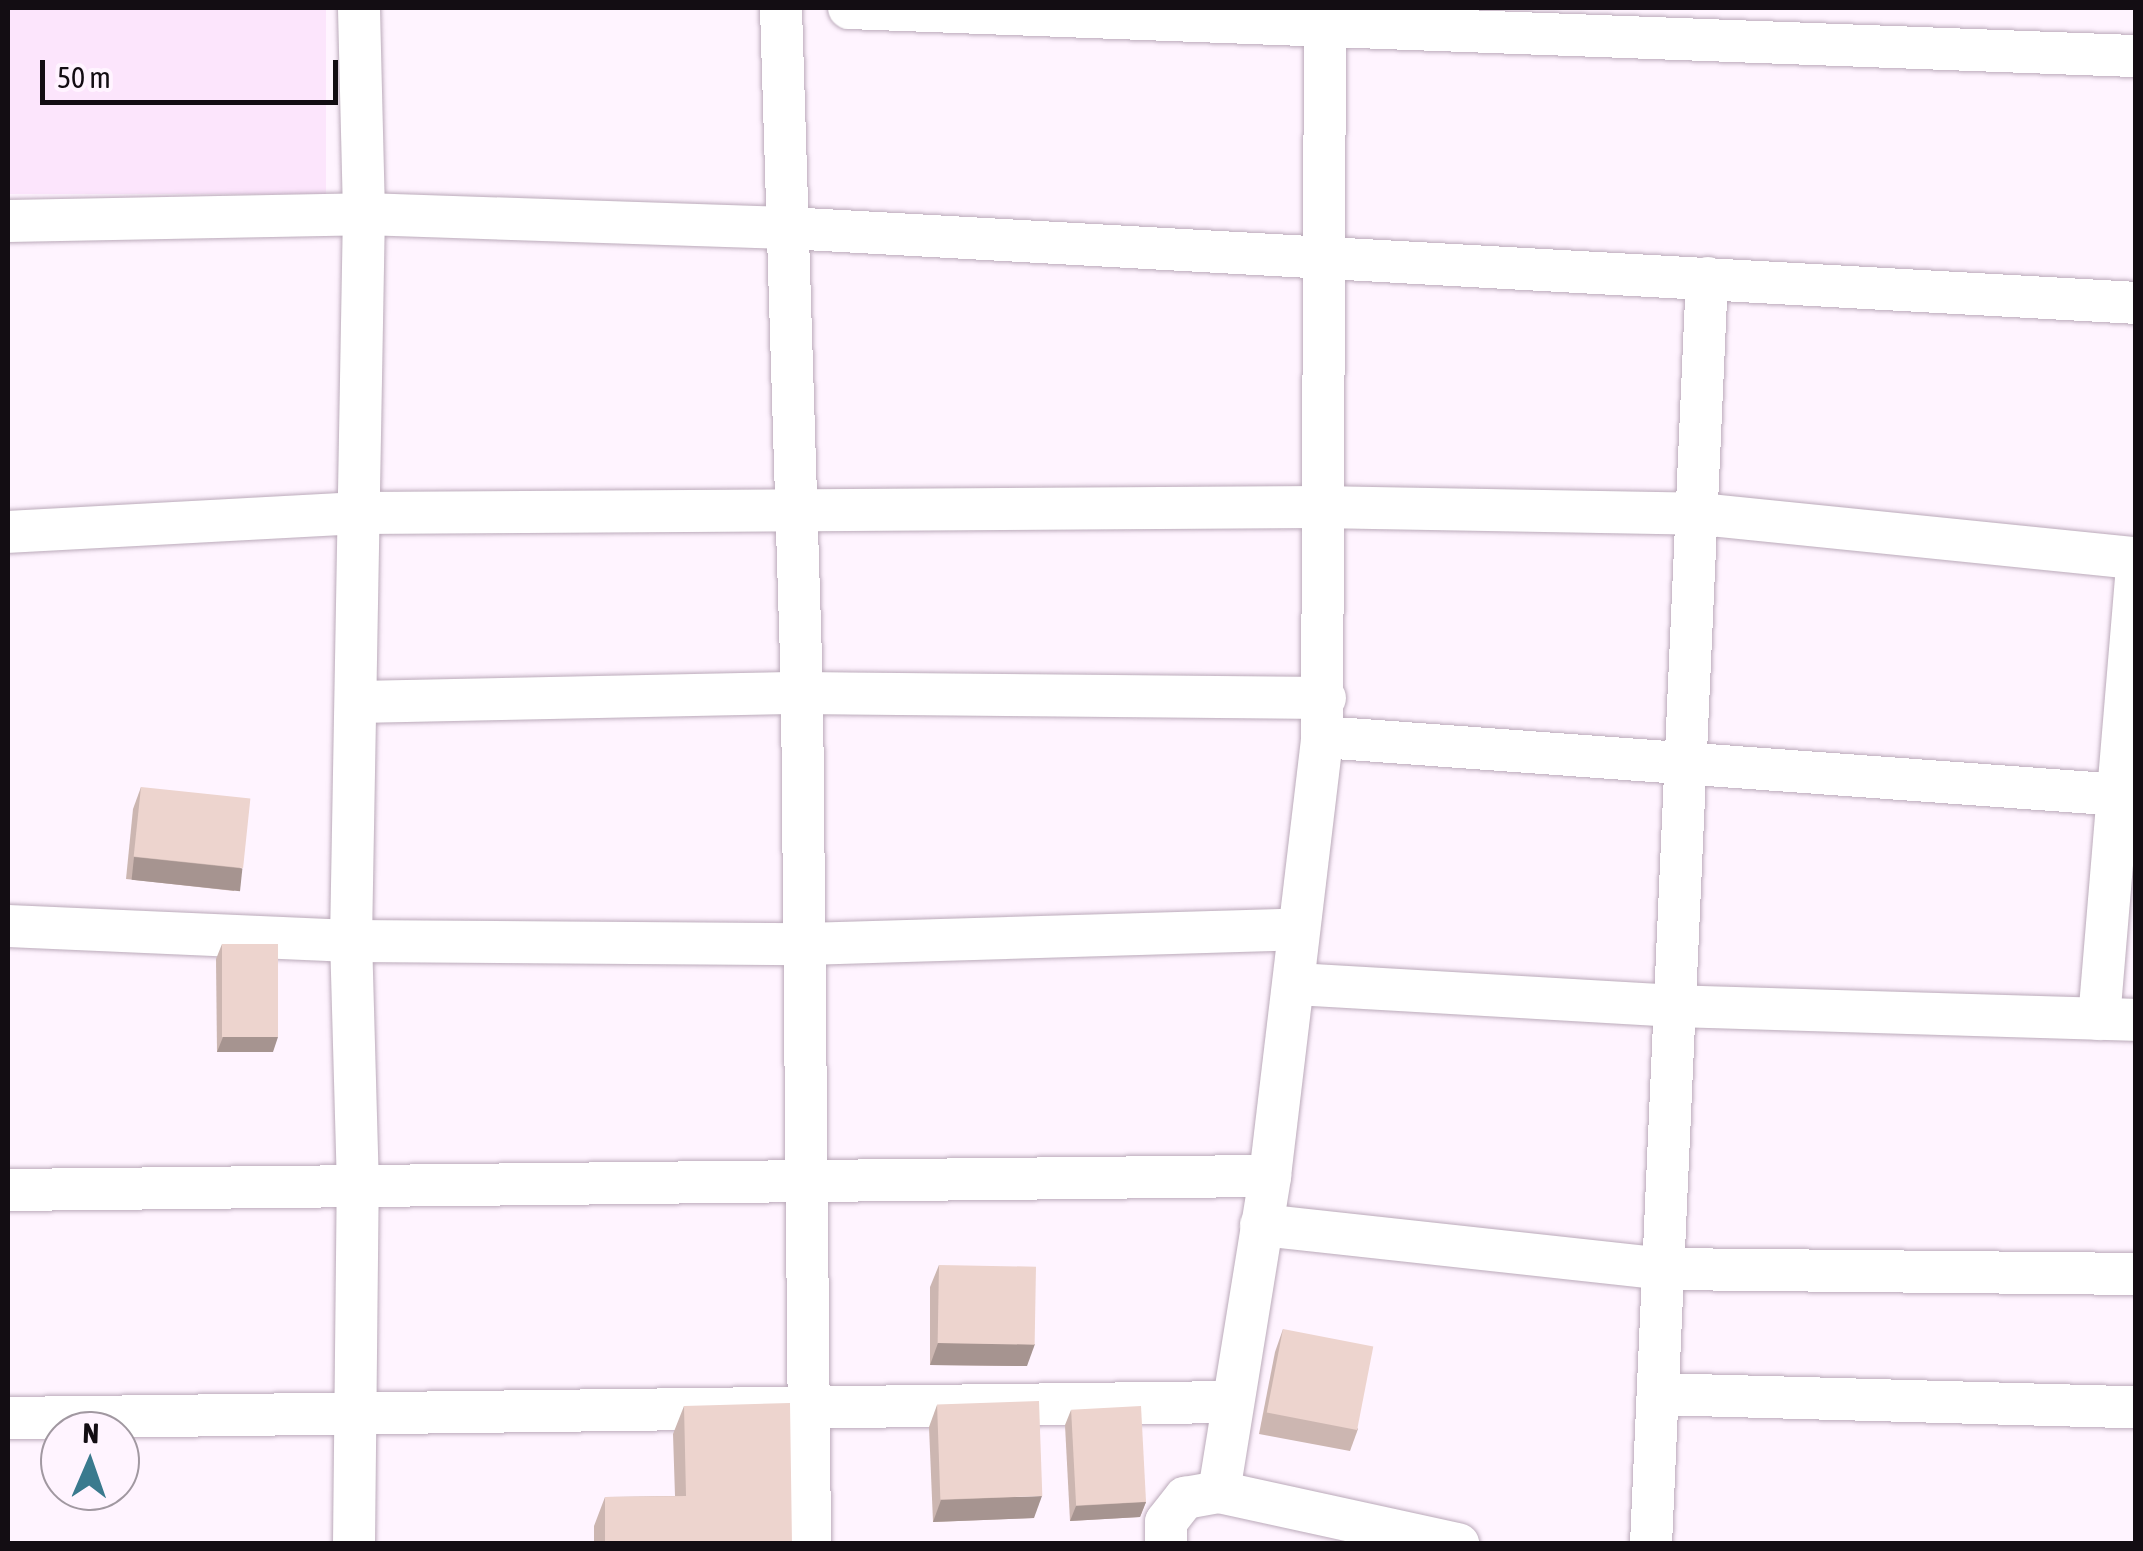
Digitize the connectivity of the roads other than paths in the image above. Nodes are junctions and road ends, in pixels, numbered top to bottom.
1 (359, 8) edge
2 (782, 8) edge
3 (849, 8) edge
4 (1324, 16) edge
5 (2136, 56) edge
6 (364, 214) junction
7 (8, 221) edge
8 (788, 228) junction
9 (1324, 254) junction
10 (1707, 278) junction
11 (2136, 304) edge
12 (1318, 507) junction
13 (798, 510) junction
14 (361, 513) junction
15 (1700, 514) junction
16 (8, 532) edge
17 (2136, 558) edge
18 (2136, 580) edge
19 (802, 692) junction
20 (358, 702) junction
21 (1324, 718) junction
22 (1686, 764) junction
23 (2125, 796) edge
24 (8, 926) edge
25 (1298, 929) junction
26 (351, 941) junction
27 (805, 944) junction
28 (1294, 984) junction
29 (1672, 1006) junction
30 (2117, 1020) edge
31 (1270, 1176) junction
32 (806, 1182) junction
33 (358, 1188) junction
34 (8, 1190) edge
35 (1260, 1225) junction
36 (1664, 1270) junction
37 (2136, 1274) edge
38 (1658, 1394) junction
39 (1234, 1402) junction
40 (2136, 1407) edge
41 (811, 1408) junction
42 (355, 1415) junction
43 (8, 1418) edge
44 (1219, 1492) junction
45 (354, 1544) edge
46 (810, 1544) edge
47 (1166, 1544) edge
48 (1458, 1544) edge
49 (1651, 1544) edge

1 - 6 street
2 - 8 street
3 - 4 street
4 - 5 street
4 - 9 street
6 - 7 street
6 - 8 street
6 - 14 street
8 - 9 street
8 - 13 street
9 - 10 street
9 - 12 street
10 - 11 street
10 - 15 street
12 - 13 street
12 - 15 street
12 - 21 street
13 - 14 street
13 - 19 street
14 - 16 street
14 - 20 street
15 - 17 street
15 - 22 street
18 - 23 street
19 - 20 street
19 - 21 street
19 - 27 street
20 - 26 street
21 - 22 street
21 - 25 street
22 - 23 street
22 - 29 street
23 - 30 street
24 - 26 street
25 - 27 street
25 - 28 street
26 - 27 street
26 - 33 street
27 - 32 street
28 - 29 street
28 - 31 street
29 - 30 street
29 - 36 street
31 - 32 street
31 - 35 street
32 - 33 street
32 - 41 street
33 - 34 street
33 - 42 street
35 - 36 street
35 - 39 street
36 - 37 street
36 - 38 street
38 - 40 street
38 - 49 street
39 - 41 street
39 - 44 street
41 - 42 street
41 - 46 street
42 - 43 street
42 - 45 street
44 - 47 street
44 - 48 street

